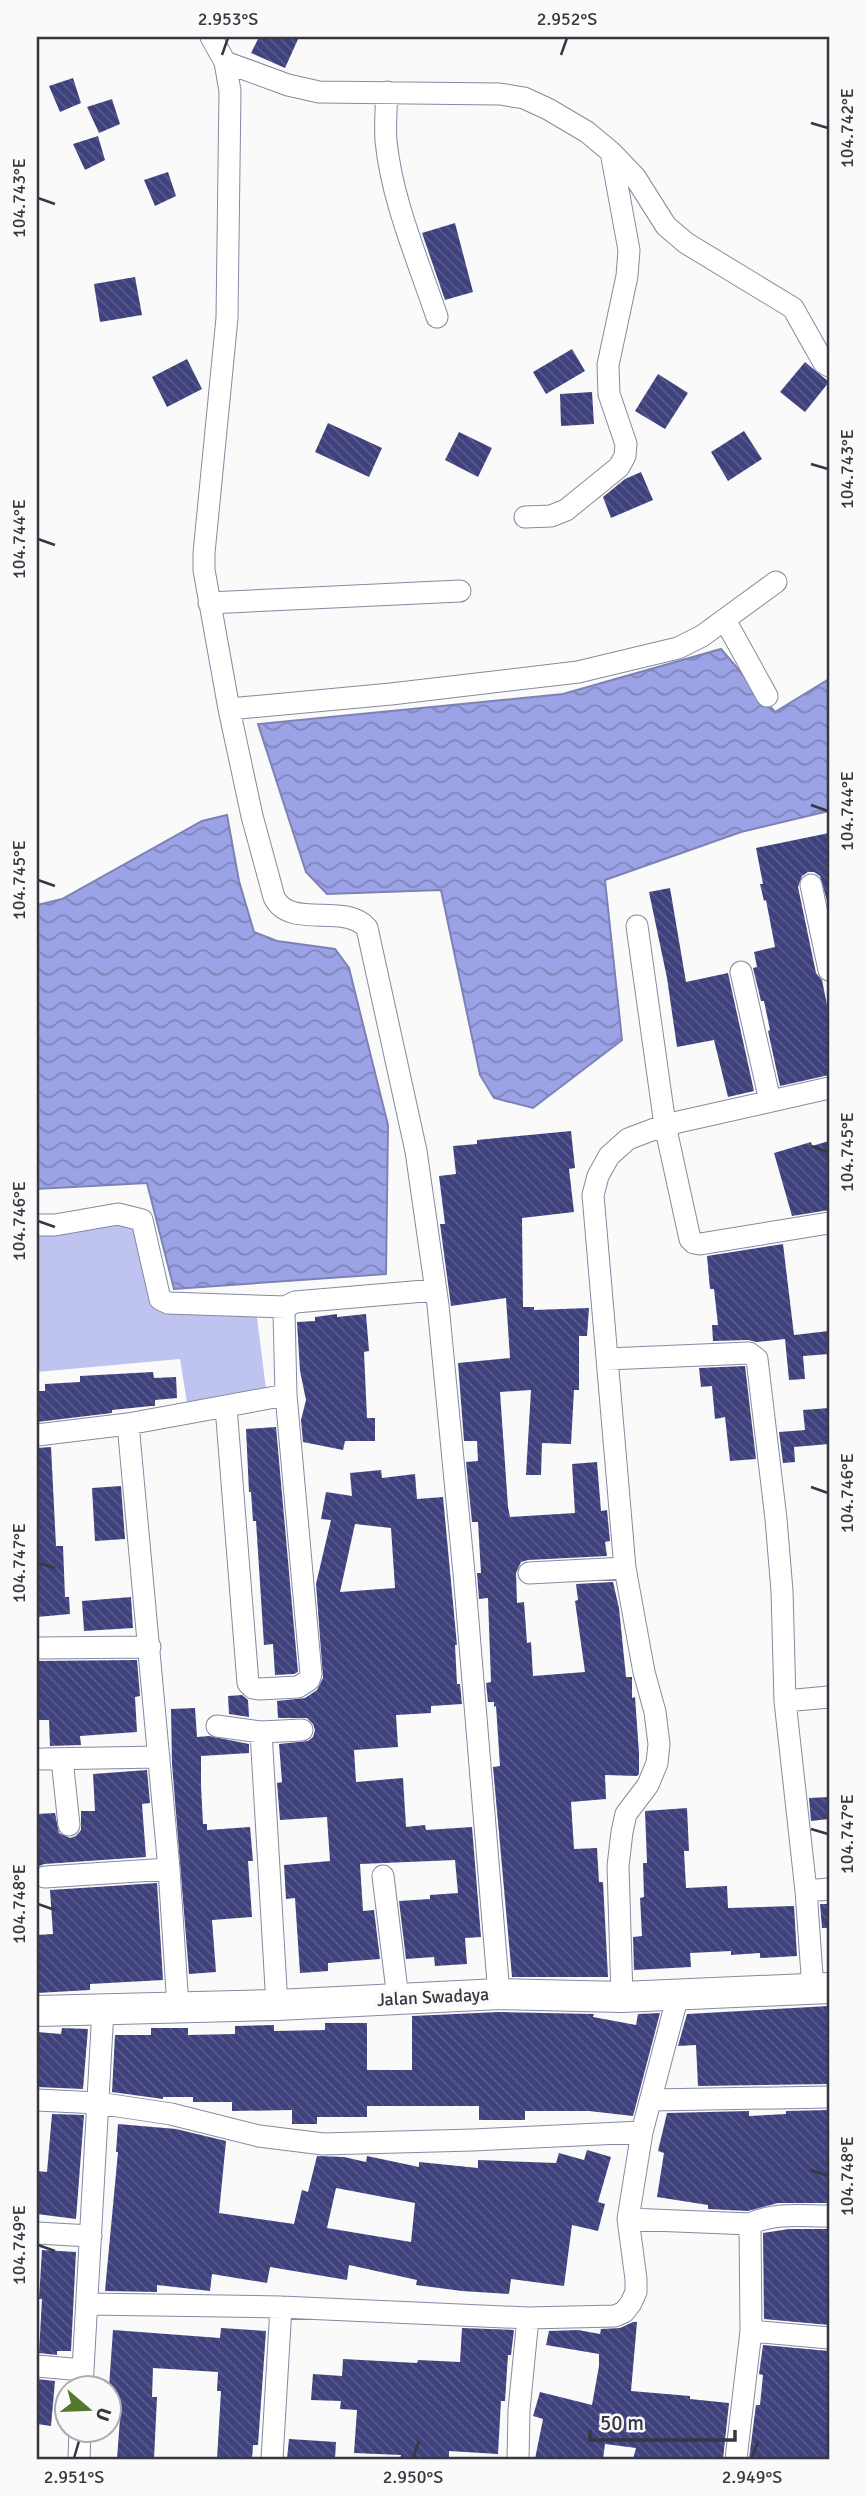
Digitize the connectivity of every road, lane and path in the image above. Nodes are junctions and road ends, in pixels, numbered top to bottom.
1 (211, 37) edge
2 (225, 62) junction
3 (387, 92) junction
4 (611, 152) junction
5 (437, 317) dead end
6 (829, 366) edge
7 (525, 517) dead end
8 (776, 582) dead end
9 (460, 591) dead end
10 (209, 603) junction
11 (724, 620) junction
12 (767, 696) dead end
13 (229, 709) junction
14 (811, 885) dead end
15 (637, 926) dead end
16 (825, 927) edge
17 (829, 970) edge
18 (741, 972) dead end
19 (829, 1088) edge
20 (770, 1101) junction
21 (665, 1125) junction
22 (37, 1225) edge
23 (826, 1229) edge
24 (436, 1290) junction
25 (287, 1307) junction
26 (607, 1359) junction
27 (286, 1395) junction
28 (226, 1407) junction
29 (128, 1424) junction
30 (37, 1435) edge
31 (625, 1568) junction
32 (528, 1573) dead end
33 (150, 1647) junction
34 (37, 1648) edge
35 (829, 1697) edge
36 (785, 1701) junction
37 (217, 1726) dead end
38 (302, 1730) dead end
39 (261, 1732) junction
40 (159, 1757) junction
41 (69, 1825) dead end
42 (169, 1869) junction
43 (383, 1876) dead end
44 (45, 1877) dead end
45 (829, 1889) edge
46 (806, 1891) junction
47 (821, 1989) edge
48 (499, 1994) junction
49 (678, 1995) junction
50 (622, 1997) junction
51 (398, 1999) junction
52 (276, 2005) junction
53 (178, 2007) junction
54 (103, 2009) junction
55 (37, 2011) edge
56 (829, 2097) edge
57 (37, 2100) edge
58 (652, 2100) junction
59 (97, 2103) junction
60 (642, 2132) junction
61 (829, 2216) edge
62 (628, 2219) junction
63 (750, 2224) junction
64 (37, 2233) edge
65 (91, 2236) junction
66 (88, 2304) junction
67 (281, 2307) junction
68 (528, 2318) junction
69 (751, 2331) junction
70 (829, 2338) edge
71 (37, 2366) edge
72 (65, 2374) edge
73 (83, 2374) edge
74 (272, 2459) edge
75 (517, 2459) edge
76 (736, 2459) edge

1 - 2 street
2 - 3 street
2 - 10 street
3 - 4 street
3 - 5 street
4 - 6 street
4 - 7 street
8 - 11 street
9 - 10 street
10 - 13 street
11 - 12 street
11 - 13 street
13 - 24 street
14 - 16 street
15 - 21 street
16 - 17 street
18 - 20 street
19 - 20 street
20 - 21 street
21 - 23 street
21 - 26 street
22 - 25 street
24 - 25 street
24 - 48 street
25 - 27 street
26 - 31 street
26 - 36 street
27 - 28 street
27 - 28 street
28 - 29 street
29 - 30 street
29 - 33 street
31 - 32 street
31 - 50 street
33 - 34 street
33 - 40 street
35 - 36 street
36 - 46 street
37 - 39 street
38 - 39 street
39 - 52 street
40 - 41 street
40 - 42 street
42 - 44 street
42 - 53 street
43 - 51 street
45 - 46 street
46 - 47 street
47 - 49 street, Jalan Swadaya
48 - 50 street, Jalan Swadaya
48 - 51 street, Jalan Swadaya
49 - 50 street, Jalan Swadaya
49 - 58 street
51 - 52 street, Jalan Swadaya
52 - 53 street, Jalan Swadaya
53 - 54 street, Jalan Swadaya
54 - 55 street, Jalan Swadaya
54 - 59 street
56 - 58 street
57 - 59 street
58 - 60 street
59 - 60 street
59 - 65 street
60 - 62 street
61 - 63 street
62 - 63 street
62 - 68 street
63 - 69 street
64 - 65 street
65 - 66 street
66 - 67 street
66 - 73 street
67 - 68 street
67 - 74 street
68 - 75 street
69 - 70 street
69 - 76 street
71 - 72 street

